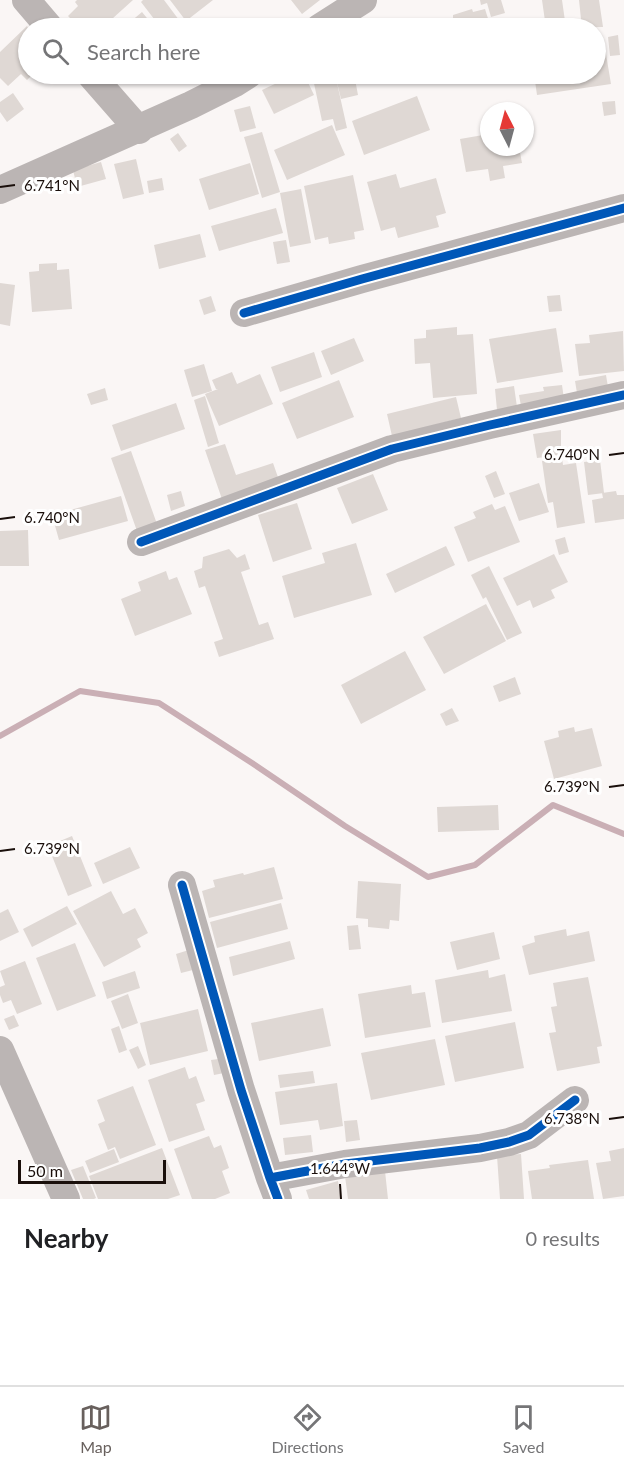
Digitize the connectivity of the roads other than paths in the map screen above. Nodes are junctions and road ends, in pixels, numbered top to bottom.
1 (26, 0) edge
2 (363, 0) edge
3 (41, 18) edge
4 (335, 18) edge
5 (99, 84) edge
6 (233, 84) edge
7 (138, 130) junction
8 (0, 190) edge
9 (624, 208) edge
10 (244, 313) dead end
11 (624, 395) edge
12 (141, 542) dead end
13 (182, 885) dead end
14 (0, 1050) edge
15 (575, 1100) dead end
16 (274, 1189) edge
17 (66, 1199) edge

1 - 3 street
2 - 4 street
5 - 7 street
6 - 7 street
7 - 8 street
9 - 10 street
11 - 12 street
13 - 16 street
14 - 17 street
15 - 16 street

